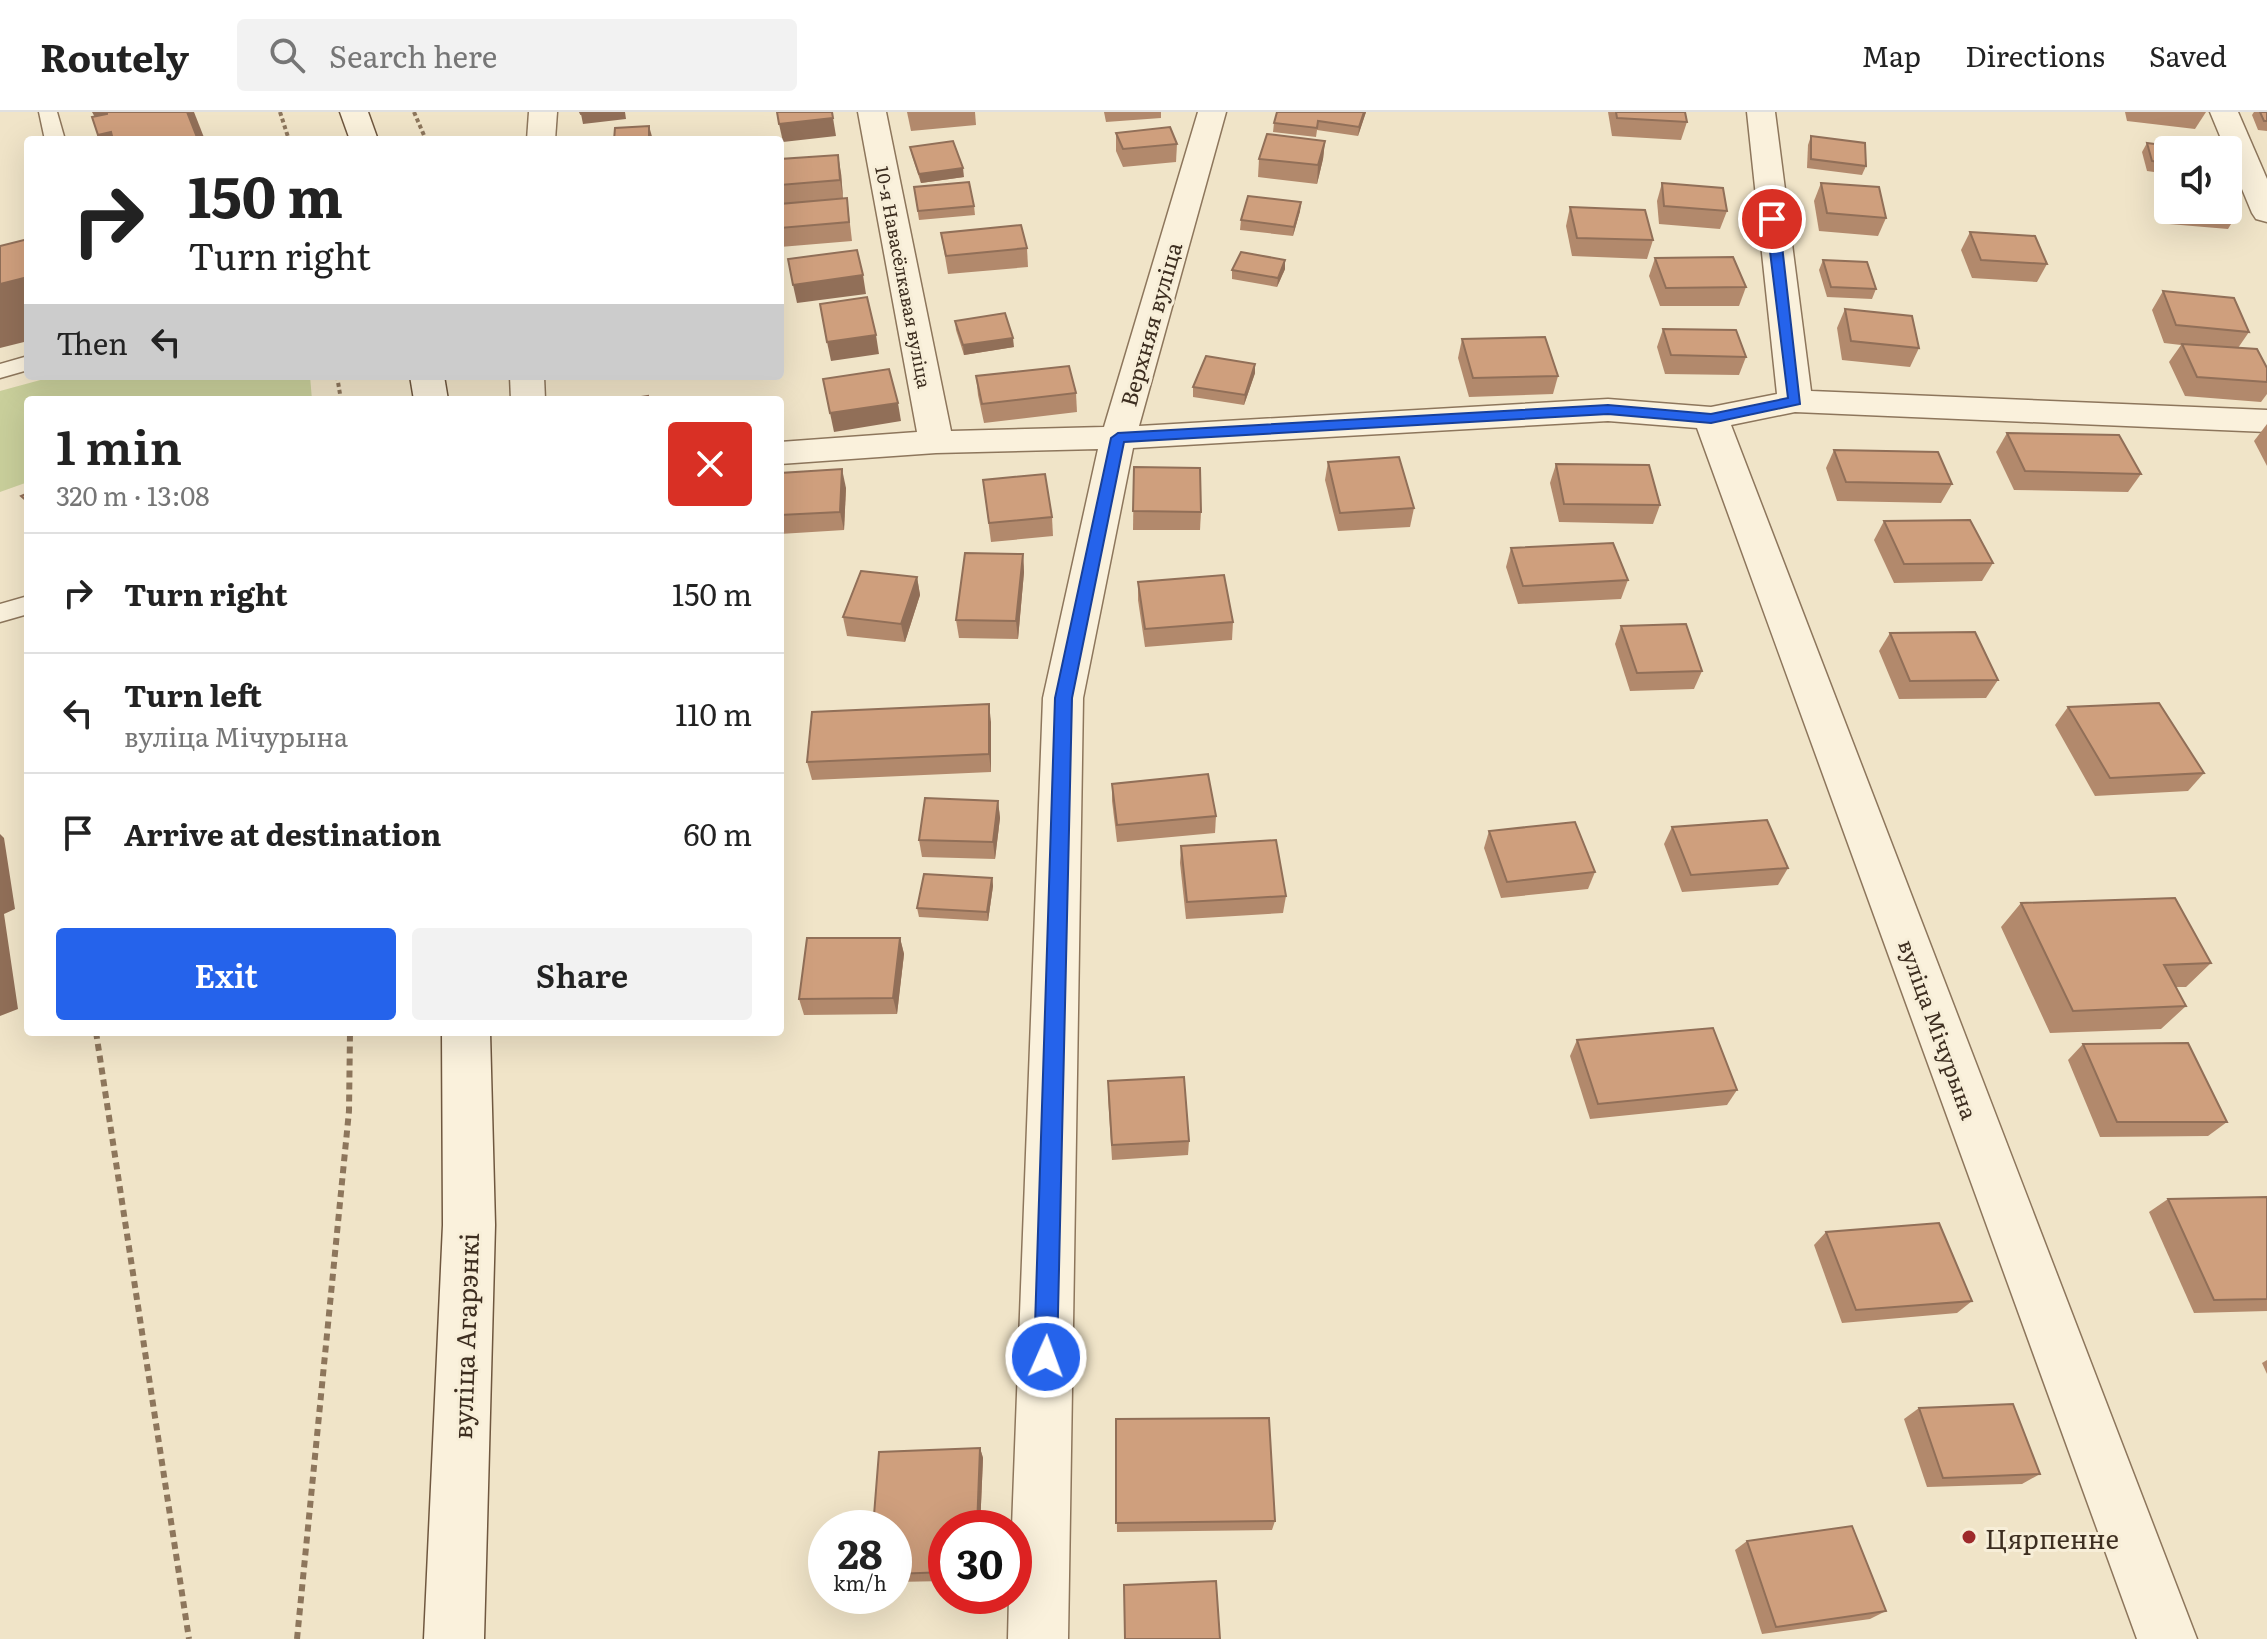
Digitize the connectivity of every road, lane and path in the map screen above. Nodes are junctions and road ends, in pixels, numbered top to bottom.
1 (48, 112) edge
2 (280, 112) edge
3 (354, 112) edge
4 (414, 112) edge
5 (543, 112) edge
6 (872, 112) edge
7 (1761, 112) edge
8 (2224, 112) edge
9 (1209, 115) edge
10 (54, 136) edge
11 (288, 136) edge
12 (363, 136) edge
13 (424, 136) edge
14 (541, 136) edge
15 (2267, 213) edge
16 (24, 364) edge
17 (0, 371) edge
18 (1795, 401) junction
19 (1711, 418) junction
20 (2267, 421) edge
21 (1118, 438) junction
22 (936, 442) junction
23 (784, 453) edge
24 (24, 606) edge
25 (0, 613) edge
26 (97, 1036) edge
27 (350, 1036) edge
28 (466, 1036) edge
29 (189, 1639) edge
30 (297, 1639) edge
31 (454, 1639) edge
32 (1038, 1639) edge
33 (2167, 1639) edge

1 - 10 lane
2 - 11 path
3 - 12 street
4 - 13 path
5 - 14 street
6 - 22 street, 10-я Навасёлкавая вуліца
7 - 18 street
8 - 15 street
9 - 21 street, Верхняя вуліца
16 - 17 lane
18 - 19 street
18 - 20 street
19 - 21 street
19 - 33 street, вуліца Мічурына
21 - 22 street
21 - 32 street, Верхняя вуліца
22 - 23 street
24 - 25 lane
26 - 29 path
27 - 30 path
28 - 31 street, вуліца Агарэнкі

